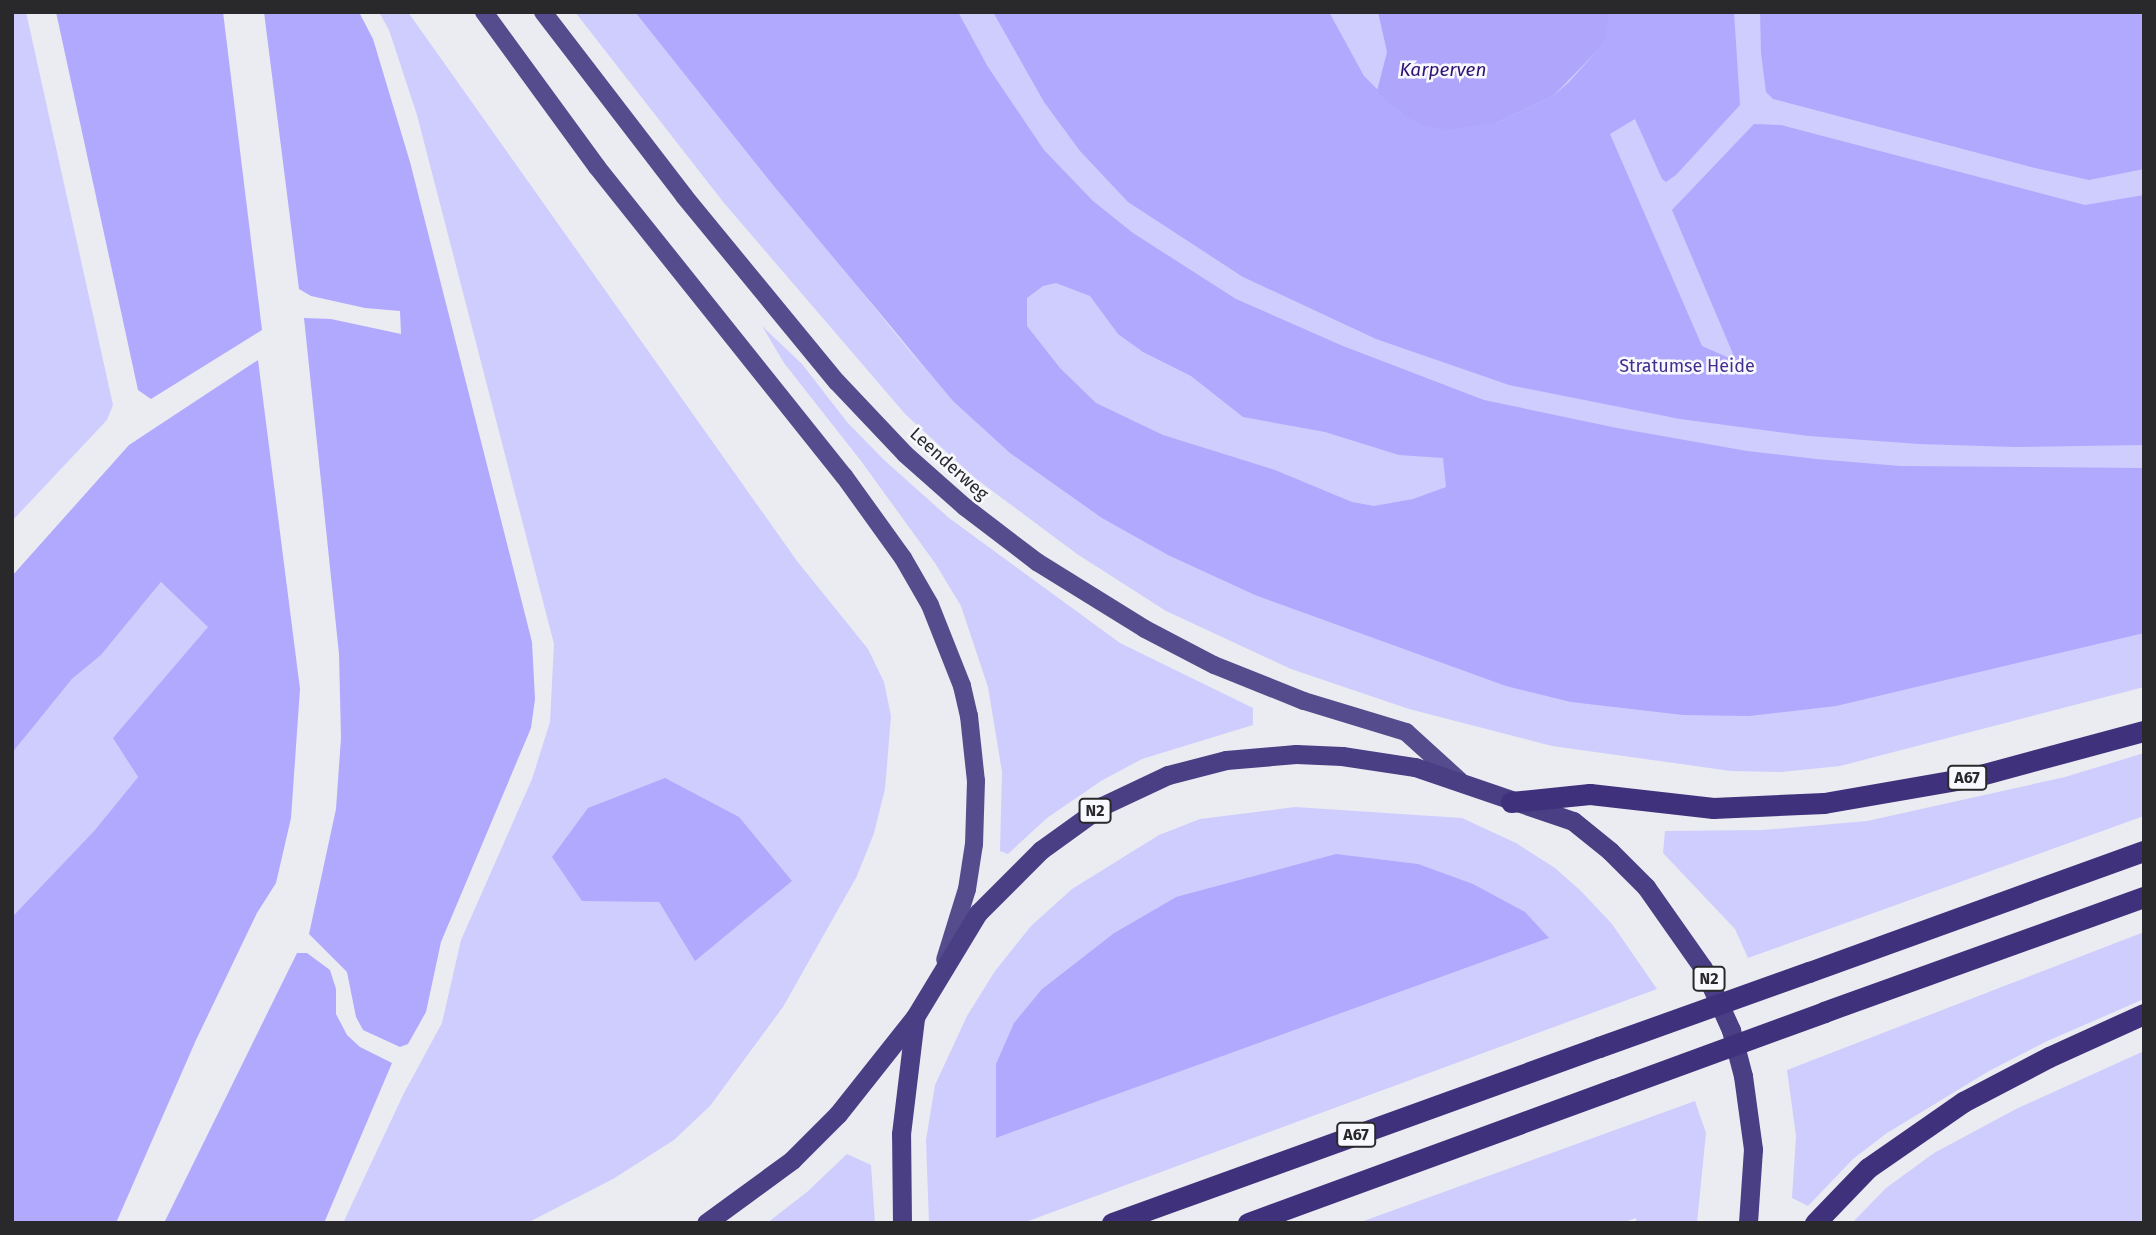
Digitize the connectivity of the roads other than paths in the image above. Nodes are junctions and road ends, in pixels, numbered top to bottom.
1 (484, 12) edge
2 (543, 12) edge
3 (2144, 731) edge
4 (1459, 780) junction
5 (1511, 802) junction
6 (2144, 851) edge
7 (2144, 897) edge
8 (939, 979) junction
9 (2144, 1014) edge
10 (915, 1017) junction
11 (706, 1223) edge
12 (902, 1223) edge
13 (1112, 1223) edge
14 (1248, 1223) edge
15 (1748, 1223) edge
16 (1815, 1223) edge

1 - 8 main road
2 - 4 main road, Leenderweg
3 - 5 highway, A67
4 - 5 highway, N2
4 - 8 highway, N2
5 - 15 highway, N2
6 - 13 highway, A67, bridge
7 - 14 highway, A67, bridge
8 - 10 highway, N2
9 - 16 highway
10 - 11 highway, N2
10 - 12 highway, N2

